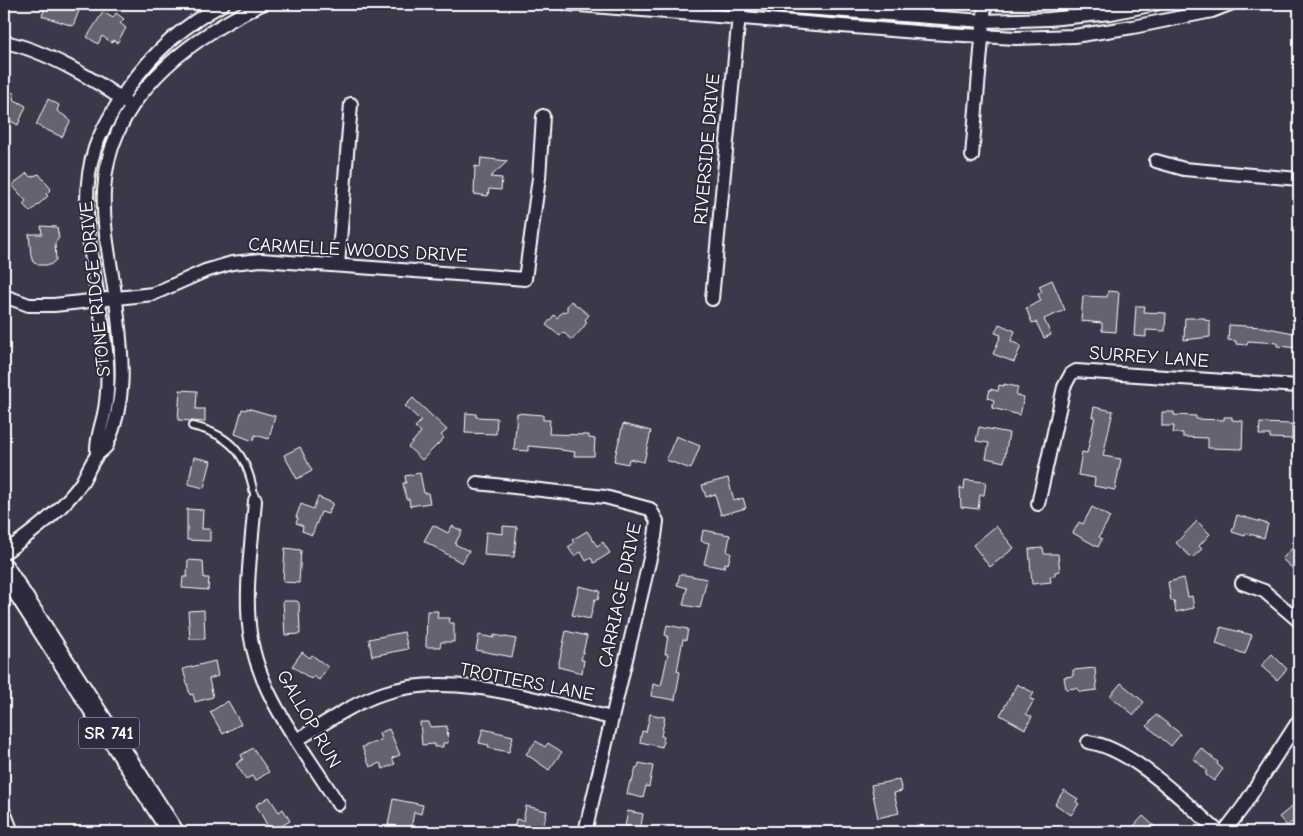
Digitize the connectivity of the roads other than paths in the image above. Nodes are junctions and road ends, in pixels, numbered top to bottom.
1 (222, 4) edge
2 (262, 4) edge
3 (567, 4) edge
4 (740, 4) edge
5 (749, 4) edge
6 (986, 4) edge
7 (1155, 4) edge
8 (1162, 4) edge
9 (1230, 4) edge
10 (232, 18) junction
11 (739, 18) junction
12 (1166, 20) junction
13 (984, 21) junction
14 (982, 37) junction
15 (4, 42) edge
16 (121, 99) junction
17 (351, 104) dead end
18 (132, 107) junction
19 (543, 116) dead end
20 (972, 156) dead end
21 (1156, 161) dead end
22 (1299, 179) edge
23 (338, 265) junction
24 (4, 296) edge
25 (116, 298) junction
26 (712, 299) dead end
27 (97, 300) junction
28 (1299, 386) edge
29 (192, 426) dead end
30 (97, 454) junction
31 (477, 483) dead end
32 (255, 500) joint
33 (1038, 504) dead end
34 (4, 553) edge
35 (4, 569) edge
36 (1242, 583) dead end
37 (1299, 621) edge
38 (612, 718) junction
39 (1299, 720) edge
40 (297, 740) junction
41 (1088, 742) dead end
42 (338, 804) dead end
43 (4, 812) edge
44 (12, 832) edge
45 (173, 832) edge
46 (585, 832) edge
47 (1219, 832) edge
48 (1224, 832) edge

1 - 10 street
1 - 16 street, STONE RIDGE DRIVE
2 - 10 street, STONE RIDGE DRIVE
3 - 11 street
4 - 11 street, RIVERSIDE DRIVE
5 - 13 street
6 - 13 street
7 - 13 street
8 - 12 street
9 - 12 street
10 - 18 street, STONE RIDGE DRIVE
11 - 14 street
11 - 26 street, RIVERSIDE DRIVE
12 - 14 street
13 - 14 street
14 - 20 street
15 - 16 street
16 - 18 street
16 - 27 street, STONE RIDGE DRIVE
17 - 23 street
18 - 25 street, STONE RIDGE DRIVE
19 - 23 street, CARMELLE WOODS DRIVE
21 - 22 street
23 - 25 street, CARMELLE WOODS DRIVE
24 - 27 street, CARMELLE WOODS DRIVE
25 - 27 street, CARMELLE WOODS DRIVE
25 - 30 street, STONE RIDGE DRIVE
27 - 30 street, STONE RIDGE DRIVE
28 - 33 street, SURREY LANE
29 - 32 lane
30 - 34 street, STONE RIDGE DRIVE
31 - 38 street, CARRIAGE DRIVE
32 - 40 street, GALLOP RUN
35 - 45 main road, SR 741
36 - 37 street
38 - 40 street, TROTTERS LANE
38 - 46 street, CARRIAGE DRIVE
39 - 48 street
40 - 42 street, GALLOP RUN
41 - 47 street
43 - 44 street

